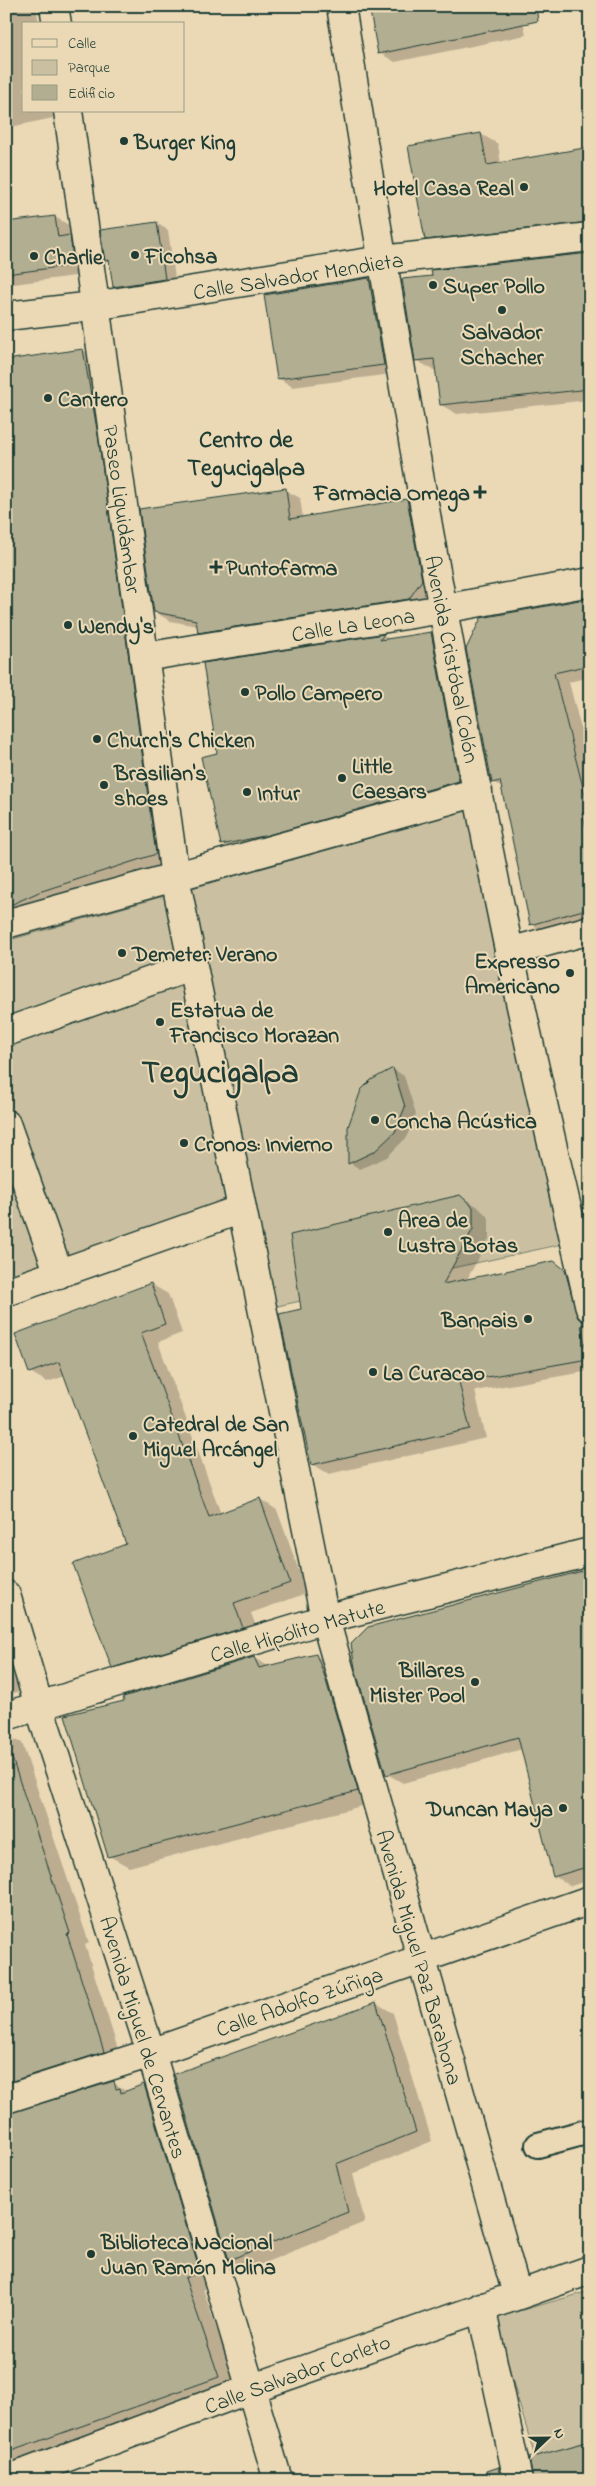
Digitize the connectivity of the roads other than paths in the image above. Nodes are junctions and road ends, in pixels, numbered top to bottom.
1 (54, 6) edge
2 (341, 6) edge
3 (57, 22) edge
4 (68, 112) edge
5 (590, 237) edge
6 (382, 260) junction
7 (94, 306) junction
8 (6, 316) edge
9 (590, 582) edge
10 (443, 609) junction
11 (144, 657) junction
12 (478, 792) junction
13 (175, 877) junction
14 (6, 924) edge
15 (590, 930) edge
16 (509, 952) junction
17 (193, 966) junction
18 (6, 1032) edge
19 (6, 1124) edge
20 (242, 1209) junction
21 (59, 1274) junction
22 (6, 1292) edge
23 (590, 1308) edge
24 (590, 1552) edge
25 (6, 1594) edge
26 (325, 1619) junction
27 (39, 1706) junction
28 (6, 1716) edge
29 (590, 1900) edge
30 (420, 1959) junction
31 (151, 2053) junction
32 (6, 2099) edge
33 (590, 2131) edge
34 (538, 2145) dead end
35 (590, 2270) edge
36 (517, 2294) junction
37 (481, 2307) junction
38 (250, 2389) junction
39 (6, 2480) edge
40 (278, 2480) edge
41 (518, 2480) edge

1 - 3 street
2 - 6 street, Avenida Cristóbal Colón
4 - 7 street, Paseo Liquidámbar
5 - 6 street, Calle Salvador Mendieta
6 - 7 street, Calle Salvador Mendieta
6 - 10 street, Avenida Cristóbal Colón
7 - 8 street, Calle Salvador Mendieta
7 - 11 street, Paseo Liquidámbar
9 - 10 street, Calle La Leona
10 - 11 street, Calle La Leona
10 - 12 street, Avenida Cristóbal Colón
11 - 13 street, Paseo Liquidámbar
12 - 13 street
12 - 16 street, Avenida Cristóbal Colón
13 - 14 street
13 - 17 street, Paseo Liquidámbar
15 - 16 street
16 - 23 street, Avenida Cristóbal Colón
17 - 18 street
17 - 20 street, Paseo Liquidámbar
19 - 21 street
20 - 21 street
20 - 26 street, Avenida Miguel Paz Barahona
21 - 22 street
24 - 26 street, Calle Hipólito Matute
25 - 27 street, Avenida Miguel de Cervantes
26 - 27 street, Calle Hipólito Matute
26 - 30 street, Avenida Miguel Paz Barahona
27 - 28 street, Calle Hipólito Matute
27 - 31 street, Avenida Miguel de Cervantes
29 - 30 street, Calle Adolfo Zúñiga
30 - 31 street, Calle Adolfo Zúñiga
30 - 36 street, Avenida Miguel Paz Barahona
31 - 32 street, Calle Adolfo Zúñiga
31 - 38 street, Avenida Miguel de Cervantes
33 - 34 lane
35 - 36 street, Calle Salvador Corleto
36 - 37 street, Calle Salvador Corleto
37 - 38 street, Calle Salvador Corleto
37 - 41 street
38 - 39 street, Calle Salvador Corleto
38 - 40 street, Avenida Miguel de Cervantes

